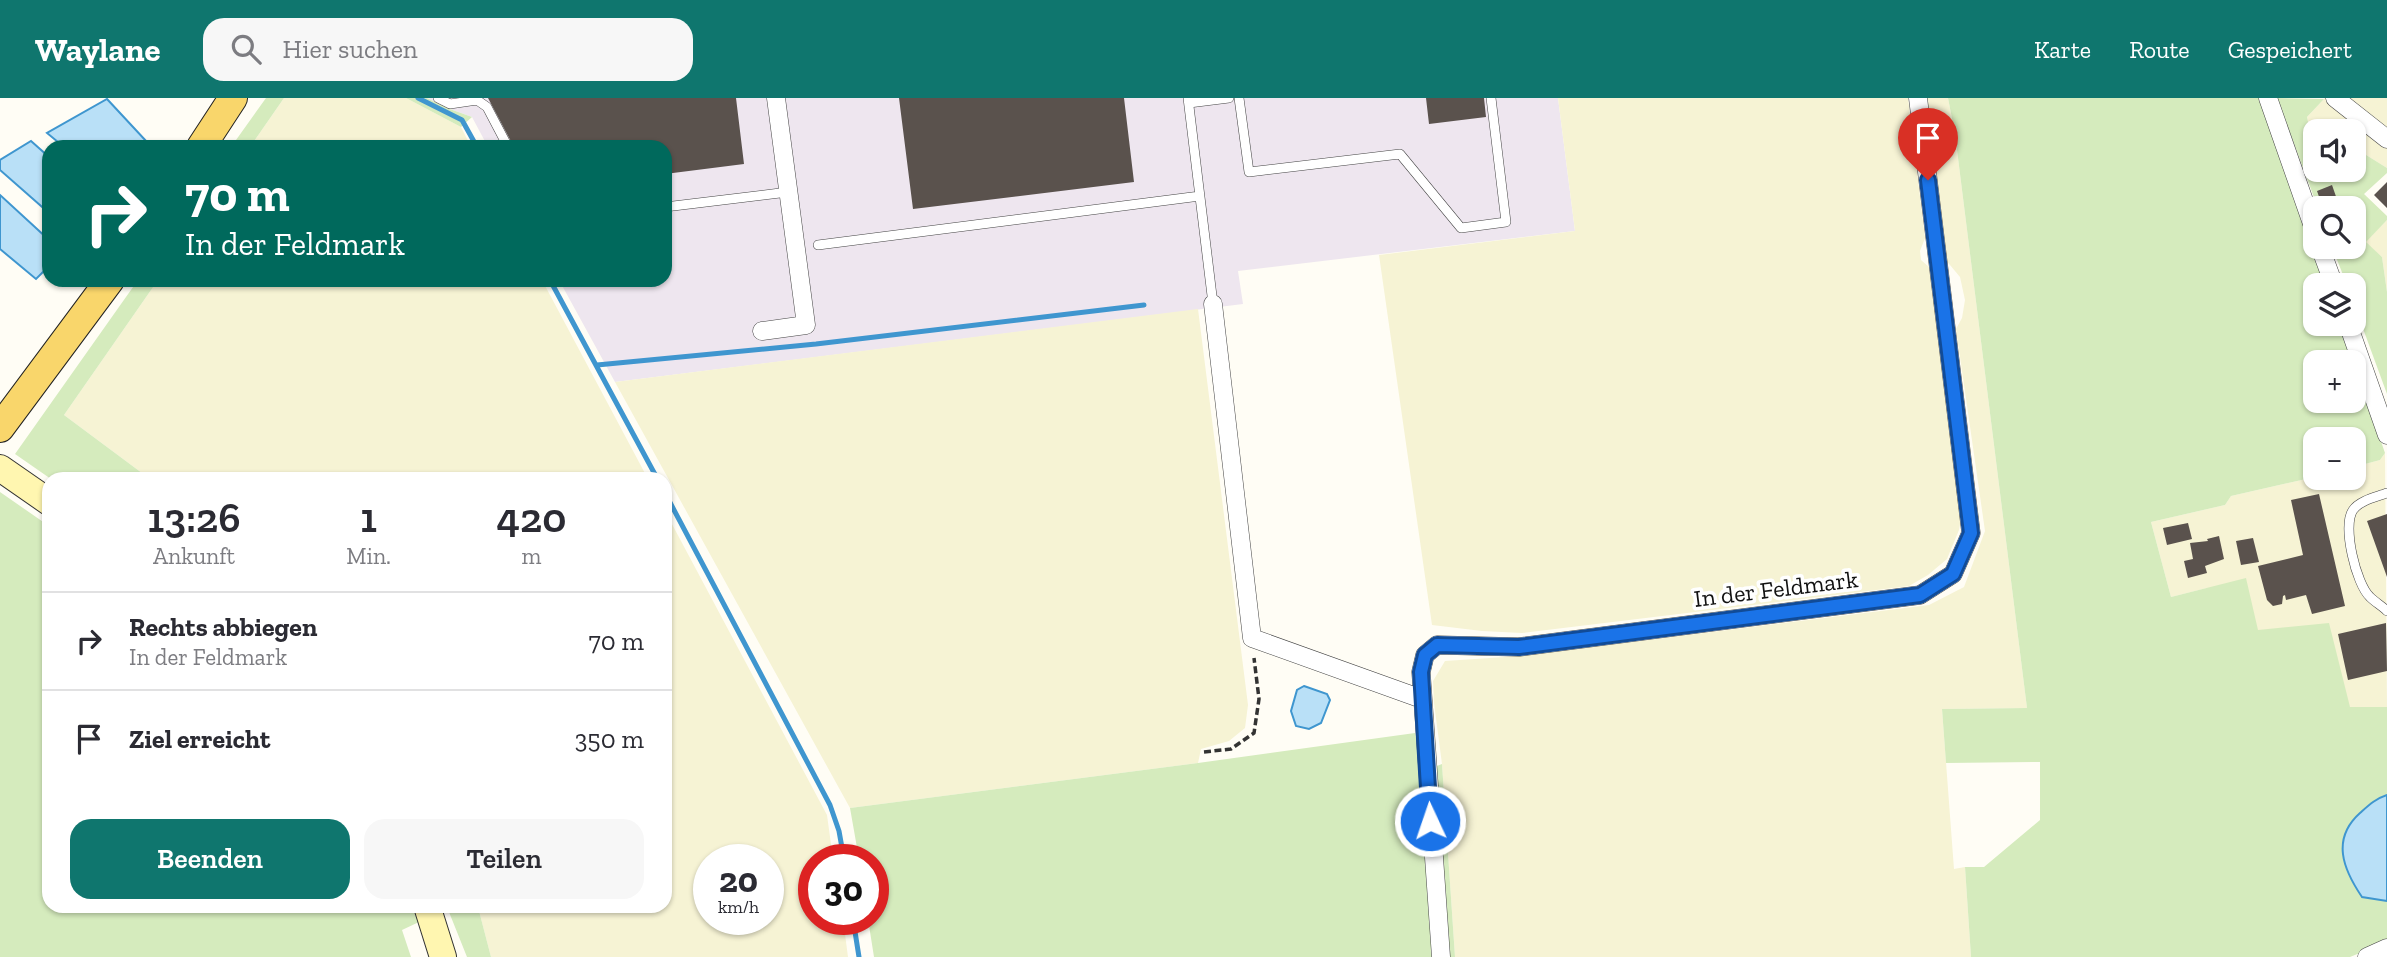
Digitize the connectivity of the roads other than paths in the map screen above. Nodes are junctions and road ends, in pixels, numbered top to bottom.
1 (233, 98) edge
2 (438, 98) edge
3 (776, 98) edge
4 (1229, 98) edge
5 (1239, 98) edge
6 (1491, 98) edge
7 (1918, 98) edge
8 (2268, 98) edge
9 (2335, 98) edge
10 (1188, 101) edge
11 (2387, 139) edge
12 (206, 140) edge
13 (504, 140) edge
14 (788, 192) junction
15 (1200, 196) junction
16 (2303, 198) edge
17 (672, 206) edge
18 (818, 246) dead end
19 (105, 287) edge
20 (1213, 304) joint
21 (762, 331) dead end
22 (2352, 336) edge
23 (0, 428) edge
24 (2387, 435) edge
25 (0, 468) edge
26 (2387, 493) edge
27 (39, 495) edge
28 (2387, 611) edge
29 (1422, 699) junction
30 (429, 913) edge
31 (2387, 948) edge
32 (443, 957) edge
33 (1441, 957) edge
34 (2367, 957) edge

1 - 12 main road
2 - 13 lane
3 - 14 street
4 - 10 lane
5 - 6 lane
7 - 29 street, In der Feldmark
8 - 16 street
9 - 11 street
10 - 15 lane
14 - 17 lane
14 - 21 street
15 - 18 lane
15 - 20 lane
19 - 23 main road
20 - 29 street
22 - 24 street
25 - 27 street
26 - 28 lane
29 - 33 street, In der Feldmark
30 - 32 street
31 - 34 street

